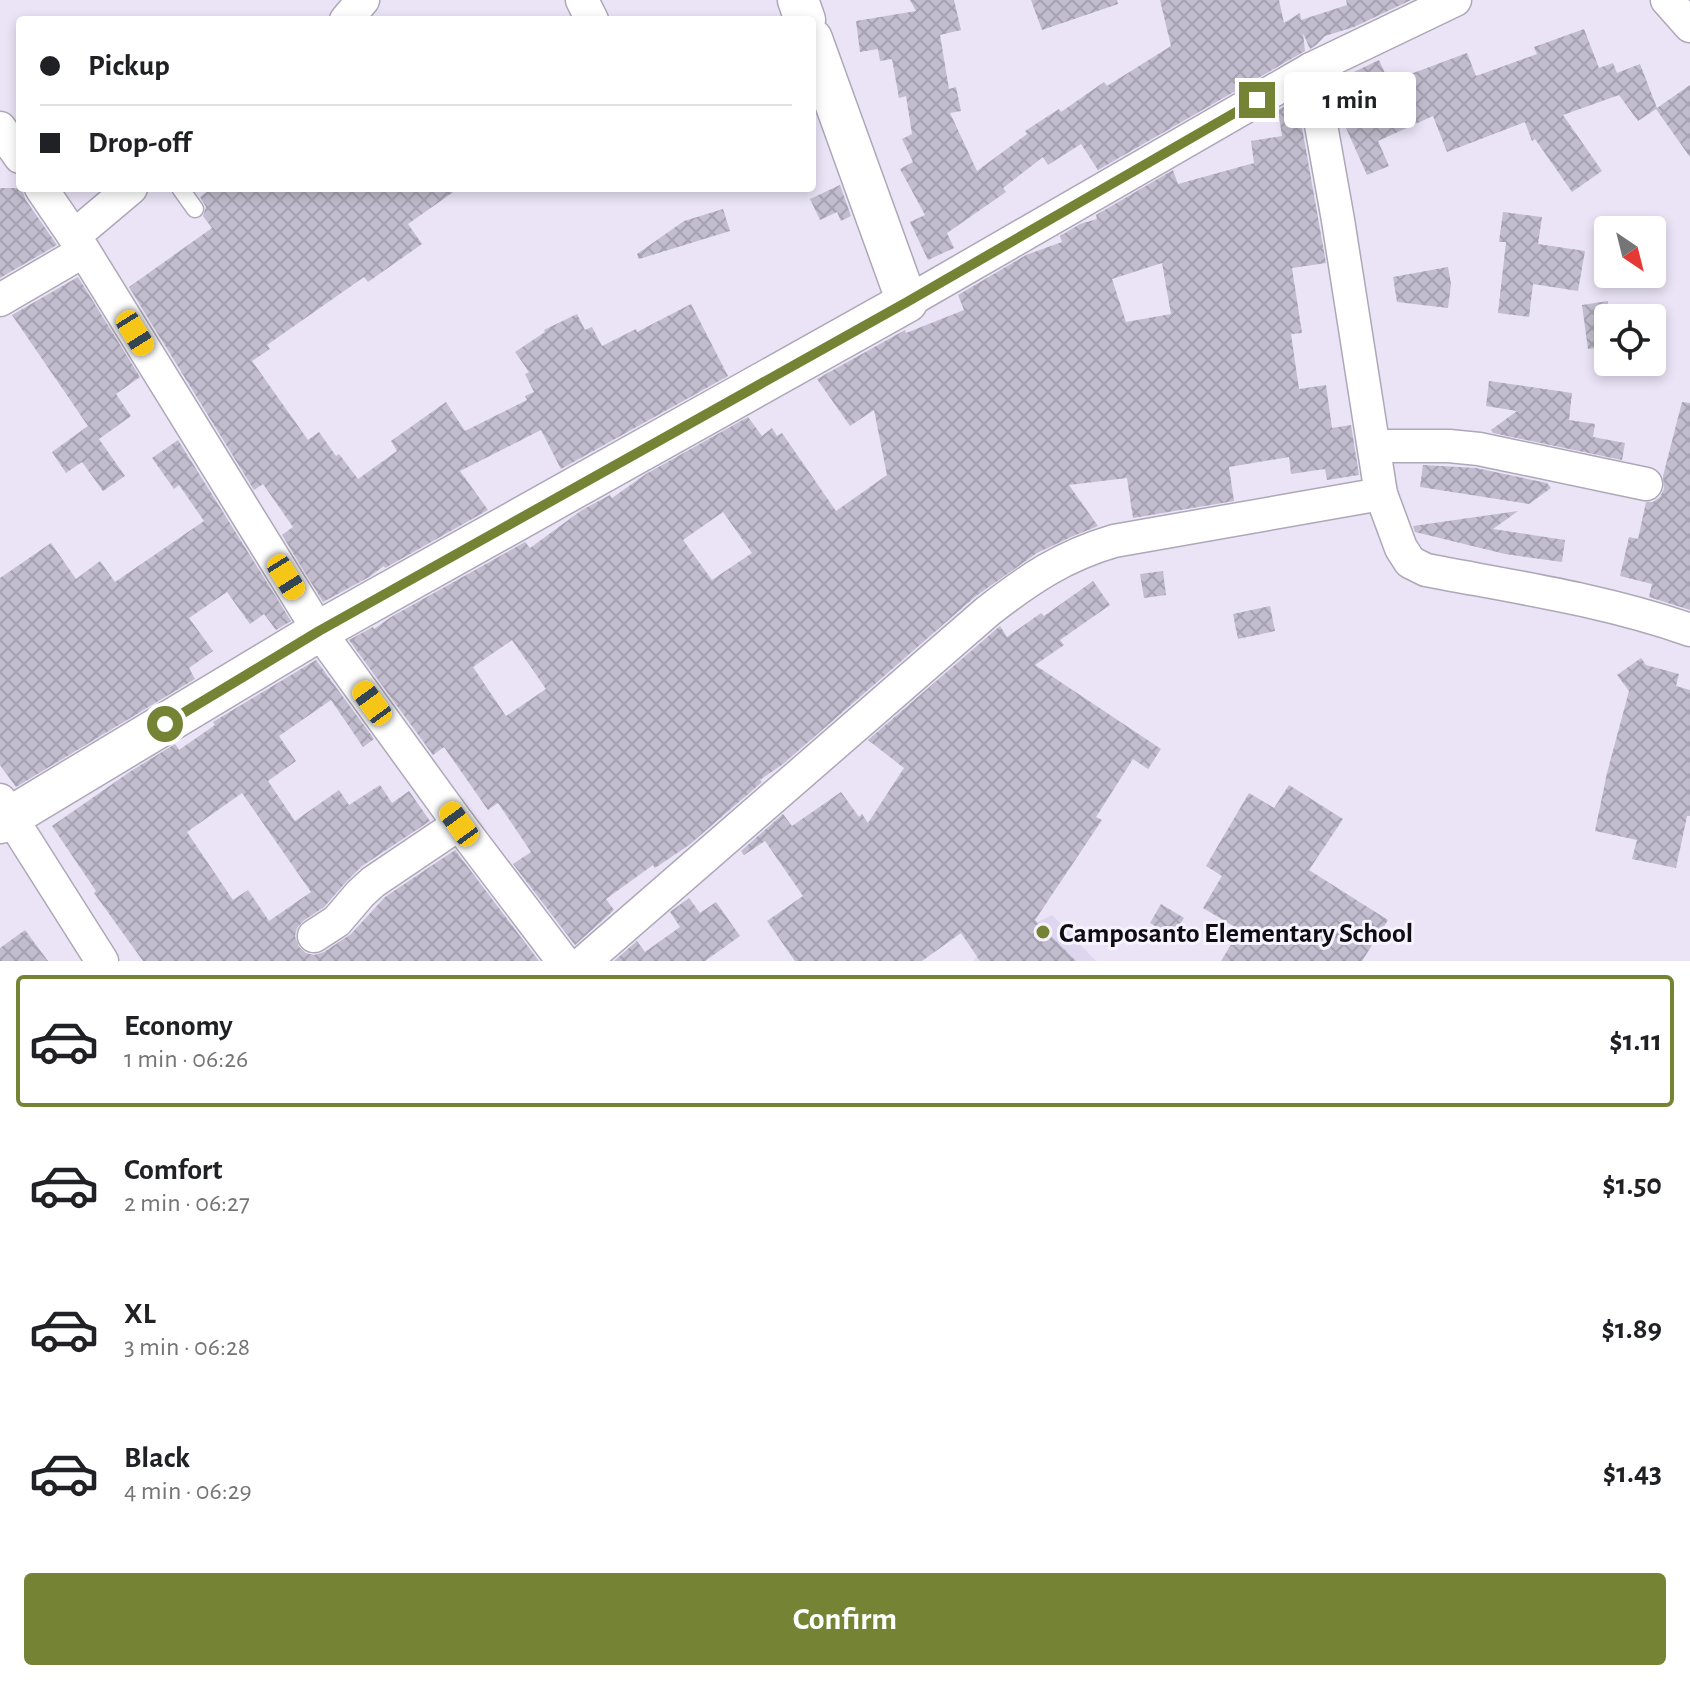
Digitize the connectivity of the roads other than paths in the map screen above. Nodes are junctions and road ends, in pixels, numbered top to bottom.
1 (363, 0) edge
2 (1455, 0) edge
3 (1667, 0) edge
4 (349, 16) edge
5 (1690, 26) edge
6 (816, 50) edge
7 (1311, 69) junction
8 (0, 128) edge
9 (16, 151) edge
10 (44, 192) edge
11 (127, 192) edge
12 (183, 192) edge
13 (195, 209) dead end
14 (79, 244) junction
15 (0, 300) edge
16 (907, 302) junction
17 (1374, 446) junction
18 (1646, 484) dead end
19 (1381, 494) junction
20 (1690, 630) edge
21 (319, 631) junction
22 (3, 813) edge
23 (459, 824) junction
24 (314, 936) dead end
25 (102, 961) edge
26 (563, 961) edge
27 (585, 961) edge

1 - 4 street
2 - 7 street
3 - 5 street
6 - 16 street
7 - 16 street
7 - 17 street
8 - 9 street
10 - 14 street
11 - 14 street
12 - 13 lane
14 - 15 street
14 - 21 street
16 - 21 street
17 - 18 street
17 - 19 street
19 - 20 street
19 - 27 street
21 - 22 street
21 - 23 street
22 - 25 street
23 - 24 street
23 - 26 street

